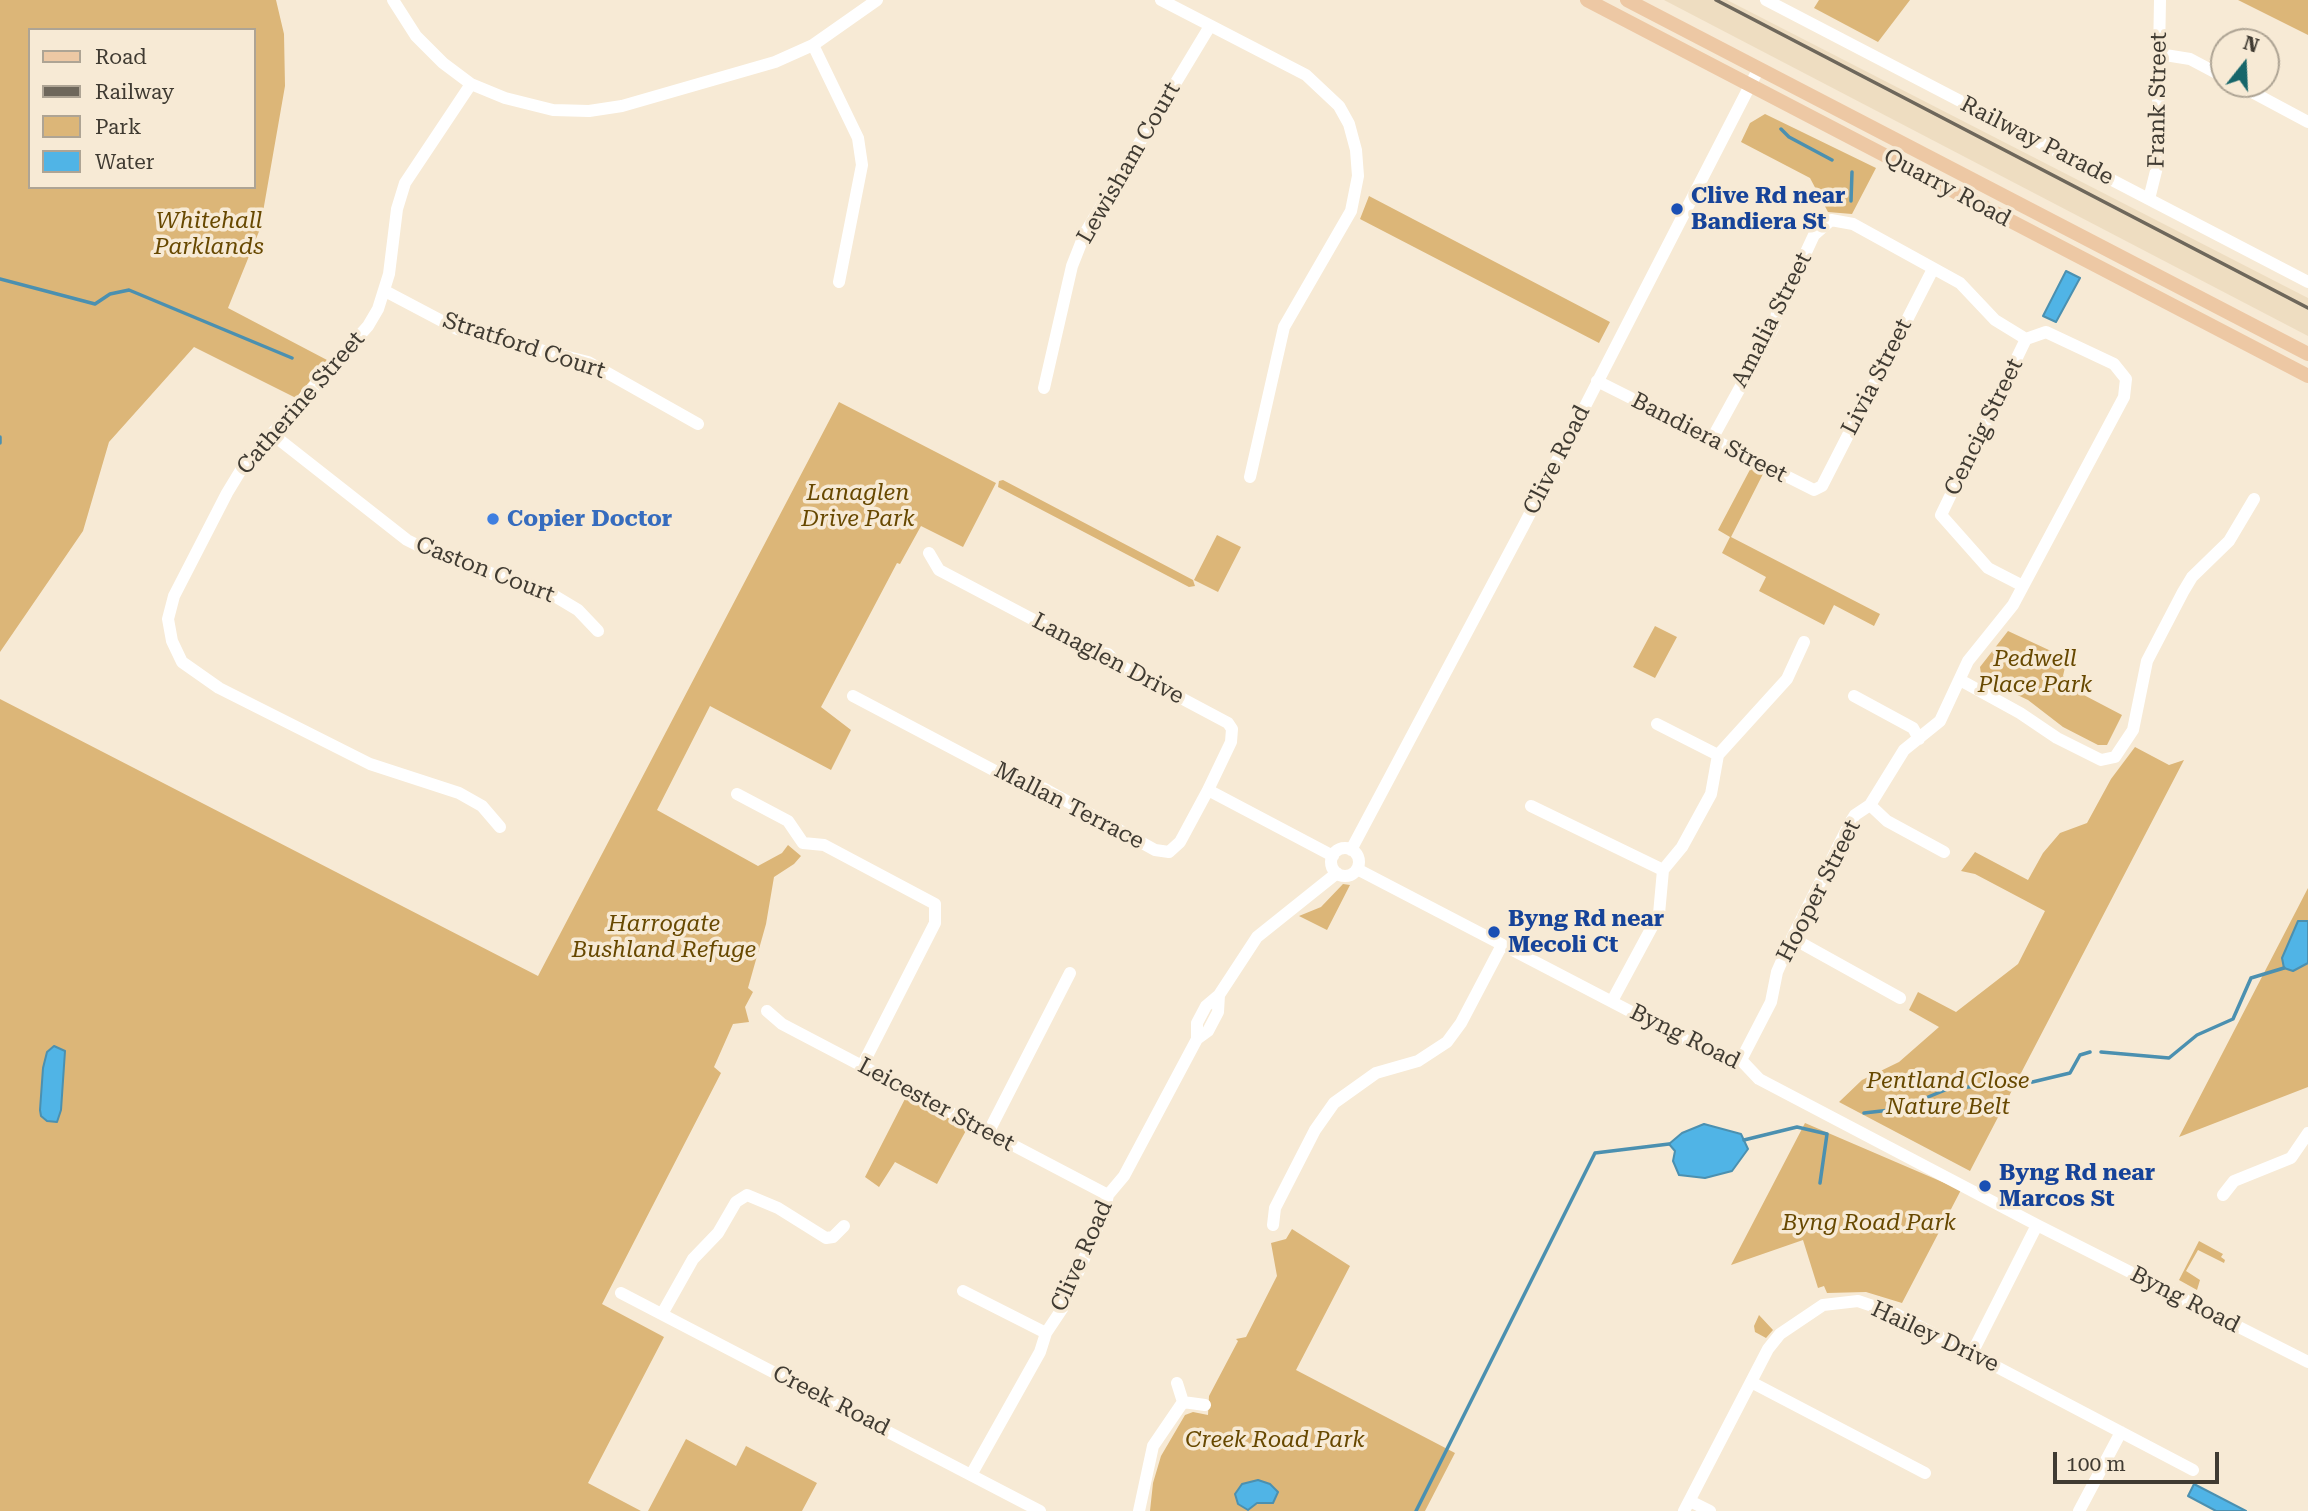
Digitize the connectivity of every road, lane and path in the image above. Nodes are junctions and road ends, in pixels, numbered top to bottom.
1 (393, 0) edge
2 (877, 0) edge
3 (1161, 0) edge
4 (1587, 0) edge
5 (1627, 0) edge
6 (1766, 0) edge
7 (2160, 0) edge
8 (1210, 26) junction
9 (813, 45) junction
10 (2159, 54) junction
11 (1759, 68) junction
12 (2210, 70) edge
13 (471, 84) junction
14 (1750, 85) junction
15 (2263, 98) edge
16 (2308, 122) edge
17 (1939, 162) junction
18 (1931, 179) junction
19 (2149, 199) junction
20 (1933, 269) junction
21 (839, 282) dead end
22 (2308, 282) edge
23 (385, 290) junction
24 (2026, 339) junction
25 (2308, 354) edge
26 (2308, 376) edge
27 (1597, 381) junction
28 (1044, 388) dead end
29 (698, 424) dead end
30 (272, 434) junction
31 (1713, 437) junction
32 (1250, 477) dead end
33 (1822, 486) joint
34 (2254, 499) dead end
35 (929, 553) dead end
36 (2023, 586) junction
37 (597, 631) dead end
38 (1804, 642) dead end
39 (1960, 680) junction
40 (853, 696) dead end
41 (1854, 696) dead end
42 (1657, 724) dead end
43 (1919, 739) junction
44 (1718, 755) junction
45 (1208, 790) junction
46 (737, 794) dead end
47 (1870, 805) junction
48 (1531, 806) dead end
49 (500, 827) dead end
50 (1352, 850) junction
51 (1944, 852) dead end
52 (1333, 856) junction
53 (1357, 869) junction
54 (1663, 870) junction
55 (1338, 873) junction
56 (1792, 939) junction
57 (1502, 945) junction
58 (1070, 973) dead end
59 (1900, 998) dead end
60 (1612, 1001) junction
61 (767, 1011) dead end
62 (1741, 1060) junction
63 (862, 1066) junction
64 (988, 1133) junction
65 (2308, 1133) edge
66 (1108, 1195) junction
67 (2223, 1195) dead end
68 (1273, 1225) dead end
69 (2037, 1225) junction
70 (844, 1226) dead end
71 (963, 1291) dead end
72 (621, 1293) dead end
73 (662, 1314) junction
74 (1046, 1333) junction
75 (1972, 1353) junction
76 (2308, 1362) edge
77 (1177, 1382) dead end
78 (1751, 1382) junction
79 (1183, 1402) junction
80 (1205, 1405) dead end
81 (2121, 1432) junction
82 (2193, 1470) dead end
83 (1925, 1473) dead end
84 (971, 1475) junction
85 (1687, 1506) edge
86 (1040, 1511) edge
87 (1139, 1511) edge
88 (1710, 1511) edge
89 (2079, 1511) edge

1 - 13 street
2 - 9 street
3 - 8 street
4 - 14 main road, Quarry Road
5 - 11 main road, Quarry Road
6 - 19 street, Railway Parade
7 - 10 street, Frank Street
8 - 28 street, Lewisham Court
8 - 32 street
9 - 13 street
9 - 21 street
10 - 12 street
10 - 19 street, Frank Street
11 - 14 street, Clive Road
11 - 17 main road, Quarry Road
13 - 23 street, Catherine Street
14 - 18 main road, Quarry Road
14 - 27 street, Clive Road
15 - 16 street
17 - 18 main road
17 - 25 main road, Quarry Road
18 - 26 main road, Quarry Road
19 - 22 street, Railway Parade
20 - 24 street, Amalia Street
20 - 31 street, Amalia Street
20 - 33 street, Livia Street
23 - 29 street, Stratford Court
23 - 30 street, Catherine Street
24 - 36 street, Cencig Street
24 - 36 street, Hooper Street
27 - 31 street, Bandiera Street
27 - 50 street, Clive Road
30 - 37 street, Caston Court
30 - 49 street, Catherine Street
31 - 33 street, Bandiera Street
34 - 39 street
35 - 45 street, Lanaglen Drive
36 - 39 street, Hooper Street
38 - 44 street
39 - 43 street, Hooper Street
40 - 45 street, Mallan Terrace
41 - 43 street
42 - 44 street
43 - 47 street, Hooper Street
44 - 54 street
45 - 52 street
46 - 63 street
47 - 51 street
47 - 56 street, Hooper Street
48 - 54 street
50 - 52 street
50 - 53 street
52 - 55 street
53 - 55 street
53 - 57 street, Byng Road
54 - 60 street
55 - 66 street, Clive Road
56 - 59 street
56 - 62 street, Hooper Street
57 - 60 street, Byng Road
57 - 68 street
58 - 64 street
60 - 62 street, Byng Road
61 - 63 street, Leicester Street
62 - 69 street, Byng Road
63 - 64 street, Leicester Street
64 - 66 street, Leicester Street
65 - 67 street
66 - 74 street, Clive Road
69 - 75 street
69 - 76 street, Byng Road
70 - 73 street
71 - 74 street
72 - 73 street, Creek Road
73 - 84 street, Creek Road
74 - 84 street, Clive Road
75 - 78 street, Hailey Drive
75 - 81 street, Hailey Drive
77 - 79 street
78 - 83 street
78 - 85 street, Hailey Drive
79 - 80 street
79 - 87 street
81 - 82 street, Hailey Drive
81 - 89 street
84 - 86 street, Creek Road
85 - 88 street

